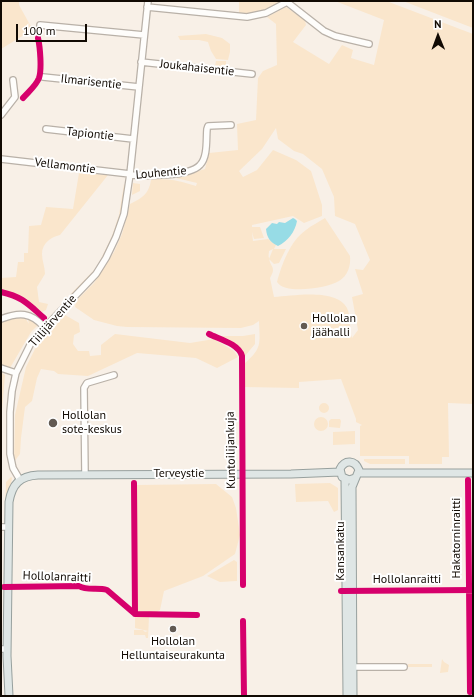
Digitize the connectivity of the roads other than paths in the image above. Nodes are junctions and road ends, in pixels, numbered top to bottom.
1 (148, 4) edge
2 (40, 25) dead end
3 (144, 35) junction
4 (369, 44) dead end
5 (142, 62) junction
6 (252, 74) dead end
7 (43, 77) dead end
8 (13, 80) dead end
9 (139, 87) junction
10 (1, 115) edge
11 (230, 125) dead end
12 (46, 129) dead end
13 (134, 138) junction
14 (1, 160) edge
15 (130, 175) junction
16 (1, 319) edge
17 (44, 327) junction
18 (1, 368) edge
19 (16, 373) junction
20 (114, 375) dead end
21 (340, 472) junction
22 (473, 473) edge
23 (84, 475) junction
24 (357, 476) junction
25 (345, 479) junction
26 (20, 480) junction
27 (5, 527) edge
28 (4, 649) edge
29 (350, 667) junction
30 (404, 667) dead end
31 (9, 696) edge
32 (347, 696) edge
33 (353, 696) edge

1 - 3 street, Tiilijärventie
1 - 4 street
2 - 3 street
3 - 5 street, Tiilijärventie
5 - 6 street, Joukahaisentie
5 - 9 street, Tiilijärventie
7 - 9 street, Ilmarisentie
8 - 10 street
9 - 13 street, Tiilijärventie
11 - 15 street, Louhentie
12 - 13 street, Tapiontie
13 - 15 street, Tiilijärventie
14 - 15 street, Vellamontie
15 - 17 street, Tiilijärventie
16 - 17 street
17 - 19 street, Tiilijärventie
18 - 19 street
19 - 26 street, Tiilijärventie
20 - 23 street
21 - 23 main road, Terveystie
21 - 24 main road
21 - 25 main road
22 - 24 main road
23 - 26 main road, Terveystie
24 - 25 main road
24 - 29 main road, Kansankatu
25 - 29 main road, Kansankatu
26 - 27 main road
27 - 28 main road
28 - 31 main road
29 - 30 street
29 - 32 main road, Kansankatu
29 - 33 main road, Kansankatu

